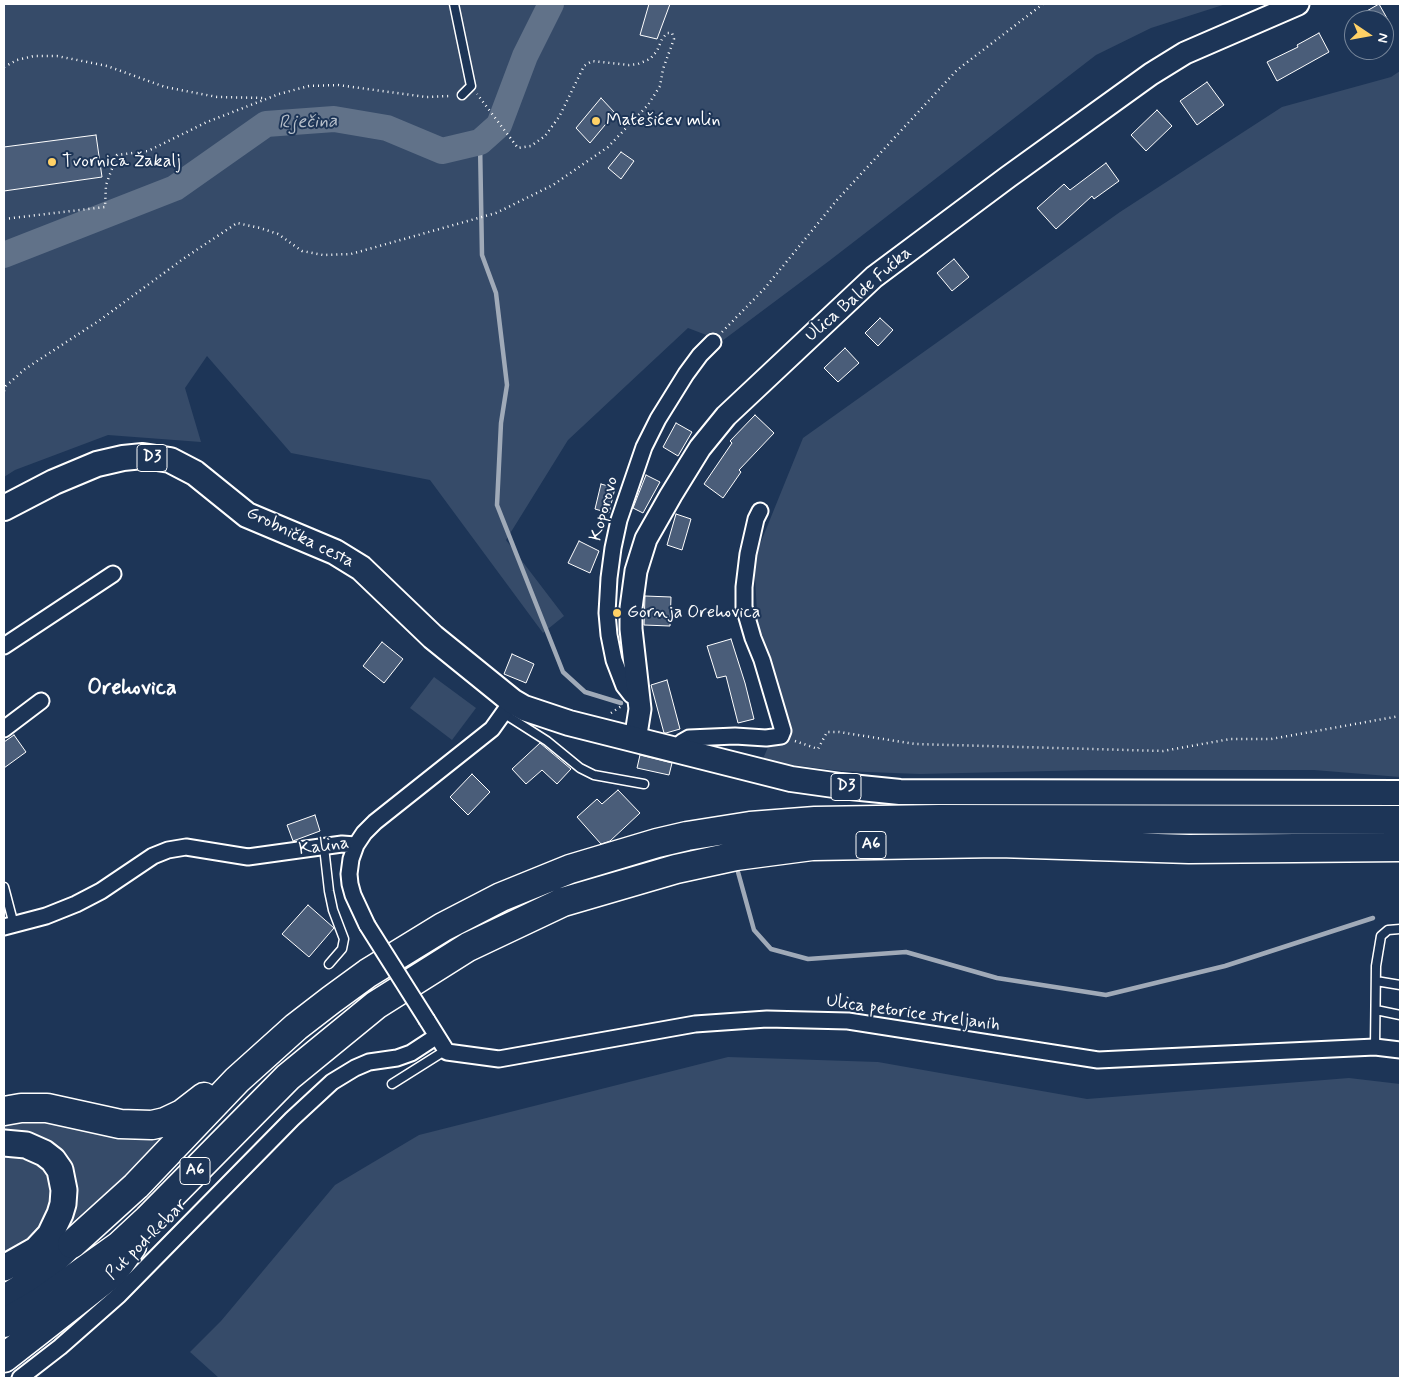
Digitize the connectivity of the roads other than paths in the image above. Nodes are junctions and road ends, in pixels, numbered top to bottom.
1 (454, 4) edge
2 (1298, 4) edge
3 (462, 95) road end
4 (713, 342) road end
5 (4, 508) edge
6 (760, 511) dead end
7 (113, 574) dead end
8 (4, 646) edge
9 (639, 698) junction
10 (41, 701) dead end
11 (508, 707) junction
12 (4, 729) edge
13 (633, 739) junction
14 (676, 750) junction
15 (644, 784) dead end
16 (1400, 793) edge
17 (1400, 820) edge
18 (356, 845) junction
19 (324, 847) junction
20 (1400, 847) edge
21 (4, 887) edge
22 (9, 926) edge
23 (1400, 929) edge
24 (329, 964) dead end
25 (1376, 981) junction
26 (1400, 985) edge
27 (1376, 1010) junction
28 (1400, 1015) edge
29 (437, 1036) junction
30 (1375, 1047) junction
31 (446, 1050) junction
32 (1400, 1050) edge
33 (260, 1058) junction
34 (392, 1084) dead end
35 (4, 1111) edge
36 (4, 1143) edge
37 (148, 1219) junction
38 (72, 1244) junction
39 (4, 1268) edge
40 (4, 1286) edge
41 (4, 1298) edge
42 (4, 1323) edge
43 (4, 1358) edge
44 (20, 1378) edge

1 - 3 lane
2 - 9 main road, Ulica Balde Fućka
4 - 9 street, Koporovo
5 - 11 main road, Grobnička cesta / D3
6 - 14 street
7 - 8 street
9 - 13 main road, Ulica Balde Fućka
10 - 12 street
11 - 13 main road, D3
11 - 15 lane
11 - 18 street, Kalina
13 - 14 main road, D3
14 - 16 main road, D3
17 - 33 highway, A6
18 - 19 street, Kalina
18 - 29 street, bridge
19 - 22 street, Kalina
19 - 24 lane
20 - 37 highway, A6
21 - 22 lane
23 - 25 lane
25 - 26 lane
25 - 27 lane
27 - 28 lane
27 - 30 lane
29 - 31 street
29 - 44 street, Put pod Rebar
30 - 31 street, Ulica petorice streljanih
30 - 32 street, Ulica petorice streljanih
31 - 34 lane
33 - 35 highway
33 - 38 highway, A6
36 - 39 highway
37 - 42 highway, A6
37 - 43 highway
38 - 40 highway
38 - 41 highway

